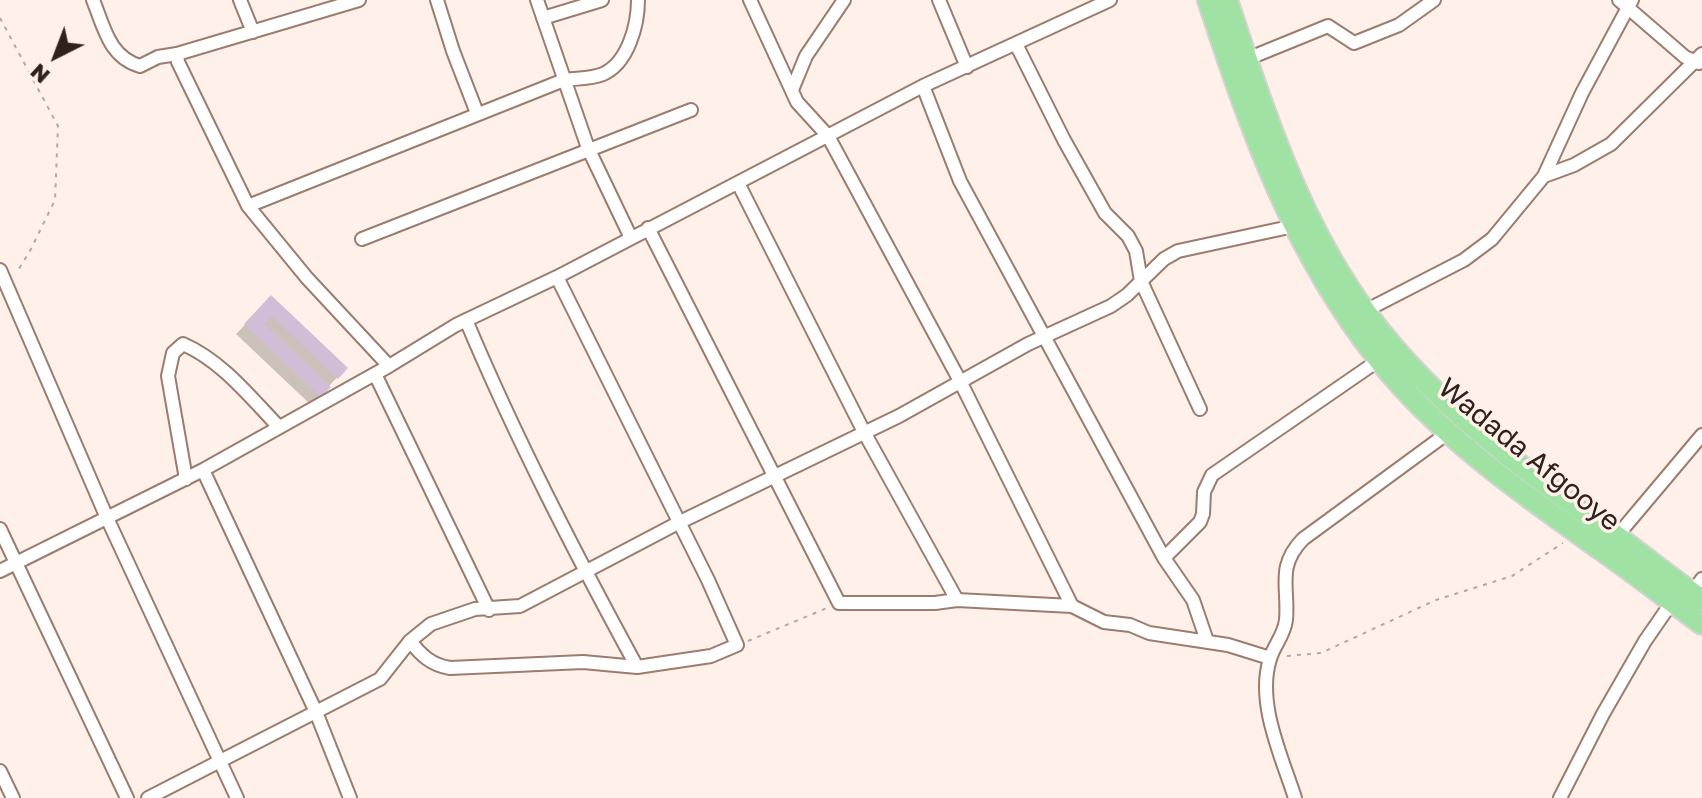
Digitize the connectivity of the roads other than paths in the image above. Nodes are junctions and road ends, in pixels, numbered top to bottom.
1 (95, 0) edge
2 (240, 0) edge
3 (359, 0) edge
4 (437, 0) edge
5 (537, 0) edge
6 (602, 0) edge
7 (638, 0) edge
8 (750, 0) edge
9 (844, 0) edge
10 (939, 0) edge
11 (1208, 0) edge
12 (1227, 0) edge
13 (1434, 0) edge
14 (1105, 1) edge
15 (1626, 2) edge
16 (543, 18) junction
17 (253, 32) junction
18 (1016, 44) junction
19 (177, 54) junction
20 (1247, 59) junction
21 (1699, 60) edge
22 (967, 67) junction
23 (564, 80) junction
24 (923, 86) junction
25 (792, 90) junction
26 (691, 110) dead end
27 (477, 113) junction
28 (828, 136) junction
29 (588, 148) junction
30 (1544, 176) junction
31 (738, 183) junction
32 (248, 206) junction
33 (1294, 226) junction
34 (648, 228) junction
35 (631, 238) junction
36 (362, 239) dead end
37 (0, 270) edge
38 (557, 277) junction
39 (1141, 281) junction
40 (1365, 311) junction
41 (466, 320) junction
42 (1044, 337) junction
43 (1379, 360) junction
44 (389, 366) junction
45 (375, 374) junction
46 (960, 381) junction
47 (1200, 409) dead end
48 (279, 427) junction
49 (864, 432) junction
50 (1449, 432) junction
51 (1702, 435) edge
52 (203, 470) junction
53 (775, 478) junction
54 (186, 479) junction
55 (107, 518) junction
56 (678, 523) junction
57 (0, 529) edge
58 (1617, 536) junction
59 (1164, 558) junction
60 (16, 563) junction
61 (0, 571) edge
62 (586, 572) junction
63 (1699, 591) edge
64 (957, 600) junction
65 (1672, 602) junction
66 (1072, 606) junction
67 (489, 610) junction
68 (1702, 624) edge
69 (410, 641) junction
70 (1207, 641) junction
71 (1270, 658) junction
72 (637, 667) junction
73 (316, 712) junction
74 (221, 761) junction
75 (0, 771) edge
76 (13, 798) edge
77 (127, 798) edge
78 (148, 798) edge
79 (237, 798) edge
80 (350, 798) edge
81 (1295, 798) edge
82 (1560, 798) edge

1 - 19 street
2 - 17 street
3 - 17 street
4 - 27 street
5 - 16 street
6 - 16 street
7 - 23 street
8 - 25 street
9 - 25 street
10 - 22 street
11 - 33 highway, Wadada Afgooye
12 - 20 highway, Wadada Afgooye
13 - 20 street
14 - 18 street
15 - 21 street
15 - 30 street
16 - 23 street
17 - 19 street
18 - 22 street
18 - 39 street
19 - 32 street
20 - 40 highway, Wadada Afgooye
21 - 30 street
22 - 24 street
23 - 27 street
23 - 29 street
24 - 28 street
24 - 42 street
25 - 28 street
26 - 29 street
27 - 32 street
28 - 31 street
28 - 46 street
29 - 35 street
29 - 36 street
30 - 40 street
31 - 34 street
31 - 49 street
32 - 44 street
33 - 39 street
33 - 43 highway, Wadada Afgooye
34 - 35 street
34 - 53 street
35 - 38 street
37 - 55 street
38 - 41 street
38 - 56 street
39 - 42 street
39 - 47 street
40 - 58 highway, Wadada Afgooye
41 - 44 street
41 - 62 street
42 - 46 street
42 - 59 street
43 - 50 highway, Wadada Afgooye
43 - 59 street
44 - 45 street
45 - 48 street
45 - 67 street
46 - 49 street
46 - 66 street
48 - 52 street
48 - 54 street
49 - 53 street
49 - 64 street
50 - 65 highway, Wadada Afgooye
50 - 71 street
51 - 58 street
52 - 54 street
52 - 73 street
53 - 56 street
53 - 64 street
54 - 55 street
55 - 60 street
55 - 74 street
56 - 62 street
56 - 72 street
57 - 60 street
58 - 63 highway, Wadada Afgooye
59 - 70 street
60 - 61 street
60 - 77 street
62 - 67 street
62 - 72 street
64 - 66 street
65 - 68 highway, Wadada Afgooye
65 - 82 street
66 - 70 street
67 - 69 street
69 - 72 street
69 - 73 street
70 - 71 street
71 - 81 street
73 - 74 street
73 - 80 street
74 - 78 street
74 - 79 street
75 - 76 street

